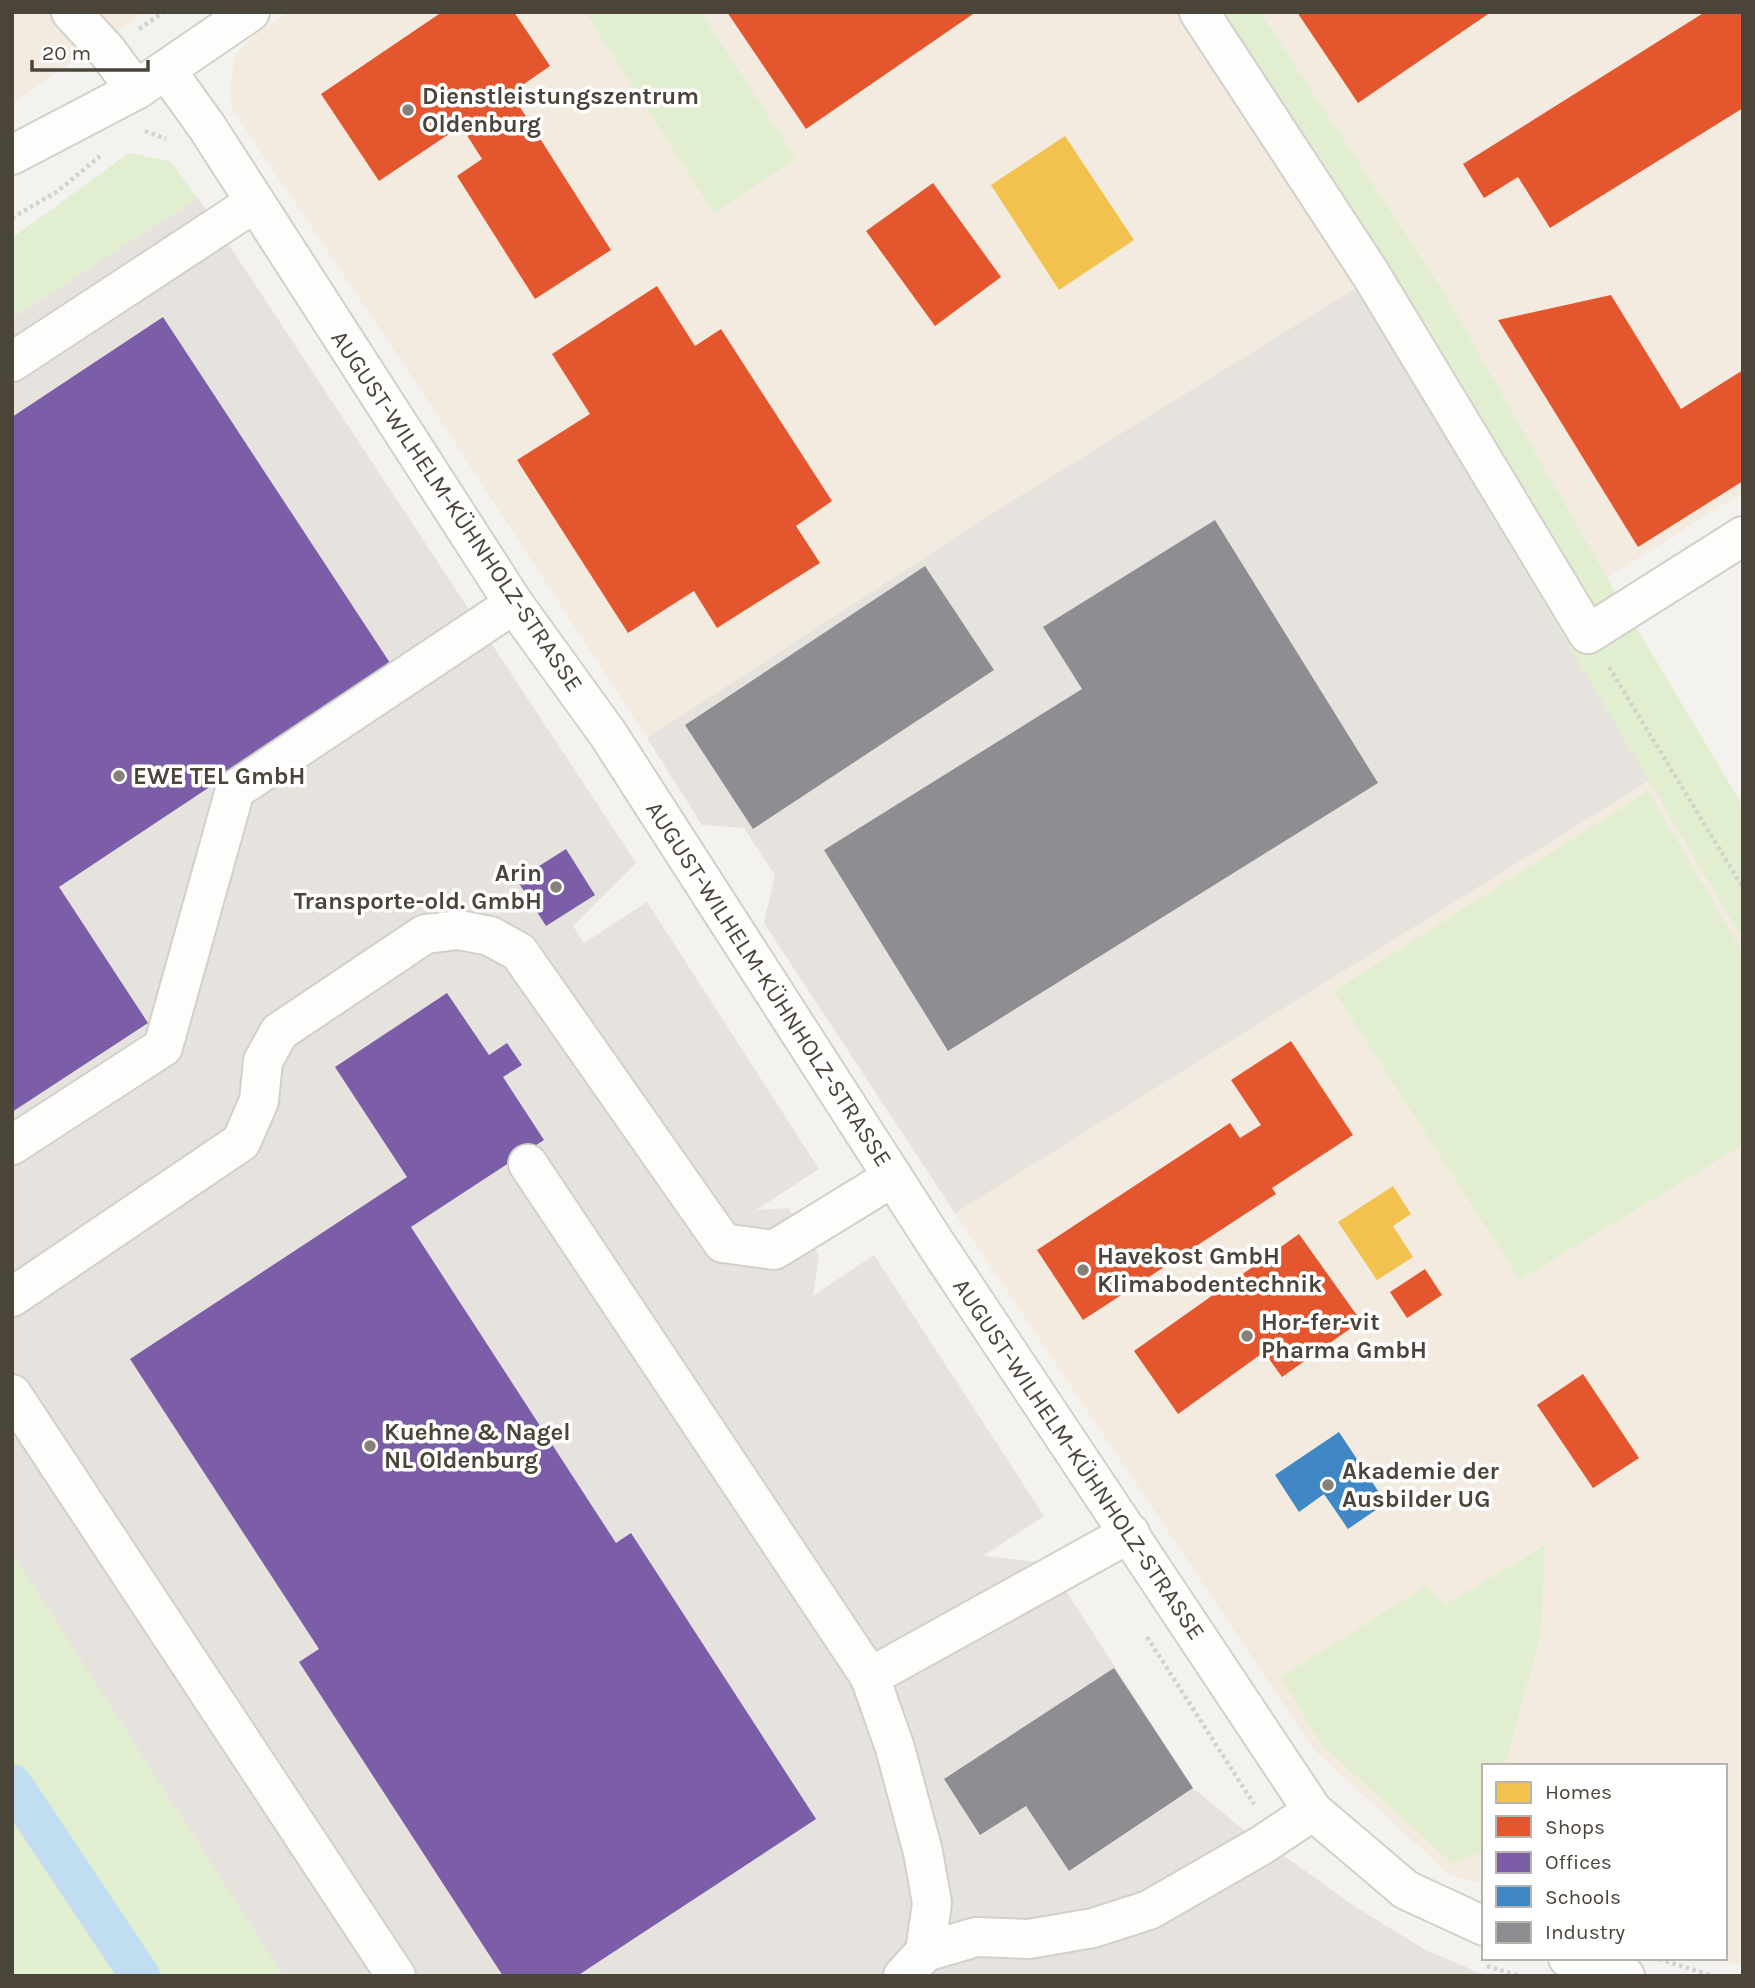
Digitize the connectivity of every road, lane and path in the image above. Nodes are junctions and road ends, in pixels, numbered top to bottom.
1 (71, 12) edge
2 (250, 12) edge
3 (1205, 21) edge
4 (151, 80) junction
5 (106, 151) dead end
6 (12, 155) edge
7 (254, 203) junction
8 (12, 218) edge
9 (12, 362) edge
10 (1743, 536) edge
11 (513, 604) junction
12 (1588, 634) junction
13 (1743, 888) edge
14 (12, 1145) edge
15 (528, 1164) dead end
16 (893, 1177) junction
17 (12, 1297) edge
18 (12, 1394) edge
19 (1130, 1534) junction
20 (870, 1677) junction
21 (1313, 1811) junction
22 (1482, 1925) edge
23 (1664, 1960) edge
24 (914, 1964) edge
25 (396, 1976) edge
26 (1713, 1976) edge

1 - 4 street, AUGUST-WILHELM-KÜHNHOLZ-STRASSE
2 - 4 street
3 - 12 street
4 - 6 street
4 - 7 street, AUGUST-WILHELM-KÜHNHOLZ-STRASSE
5 - 8 path
7 - 9 street
7 - 11 street, AUGUST-WILHELM-KÜHNHOLZ-STRASSE
10 - 12 street
11 - 14 street
11 - 16 street, AUGUST-WILHELM-KÜHNHOLZ-STRASSE
12 - 13 path
15 - 20 street
16 - 17 street
16 - 19 street, AUGUST-WILHELM-KÜHNHOLZ-STRASSE
18 - 25 street
19 - 20 street
19 - 21 street, AUGUST-WILHELM-KÜHNHOLZ-STRASSE
20 - 24 street
21 - 22 street, AUGUST-WILHELM-KÜHNHOLZ-STRASSE
21 - 24 street
23 - 26 path

